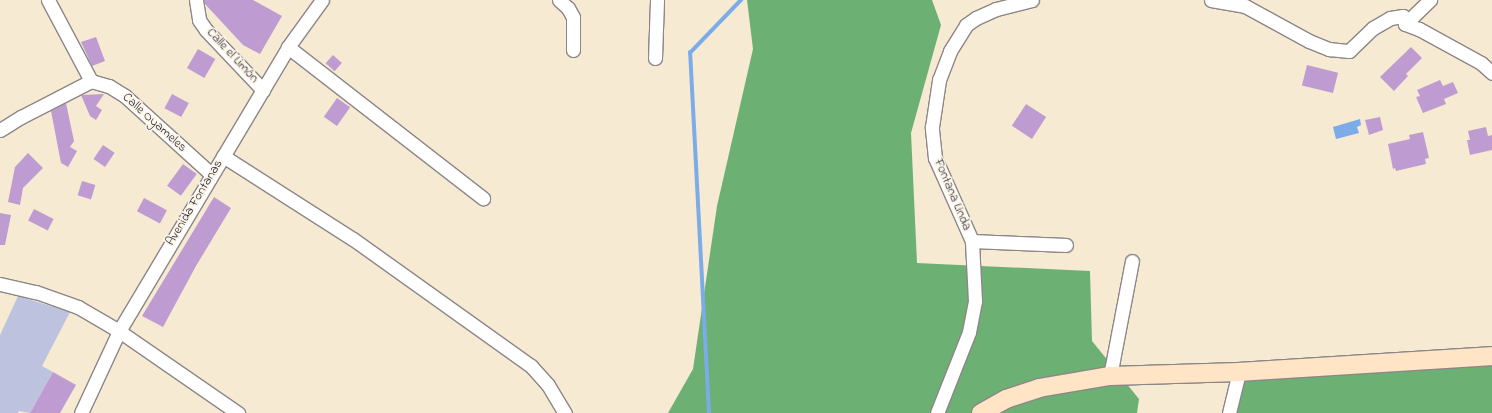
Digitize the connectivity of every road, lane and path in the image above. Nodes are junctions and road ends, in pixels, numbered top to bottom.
1 (48, 0) edge
2 (196, 0) edge
3 (322, 0) edge
4 (559, 0) edge
5 (657, 0) edge
6 (1032, 0) edge
7 (1211, 0) edge
8 (1430, 0) edge
9 (1405, 24) junction
10 (288, 47) junction
11 (573, 50) dead end
12 (655, 58) dead end
13 (1492, 73) edge
14 (91, 81) junction
15 (263, 90) junction
16 (0, 130) edge
17 (223, 156) junction
18 (211, 174) junction
19 (483, 198) dead end
20 (972, 241) junction
21 (1066, 245) dead end
22 (1132, 261) dead end
23 (0, 284) edge
24 (119, 331) junction
25 (1492, 356) edge
26 (1240, 372) junction
27 (1110, 376) junction
28 (81, 413) edge
29 (238, 413) edge
30 (565, 413) edge
31 (936, 413) edge
32 (980, 413) edge
33 (1229, 413) edge

1 - 14 street
2 - 15 street, Calle el Limón
3 - 10 street, Avenida Fontanas
4 - 11 street
5 - 12 street
6 - 20 street, Fontana Linda
7 - 9 street
8 - 9 street
9 - 13 street
10 - 15 street, Avenida Fontanas
10 - 19 street
14 - 16 street
14 - 18 street, Calle Oyameles
15 - 17 street, Avenida Fontanas
17 - 18 street, Avenida Fontanas
17 - 30 street
18 - 24 street, Avenida Fontanas
20 - 21 street
20 - 31 street, Fontana Linda
22 - 27 street
23 - 24 street
24 - 28 street, Avenida Fontanas
24 - 29 street
25 - 26 main road
26 - 27 main road
26 - 33 street
27 - 32 main road

